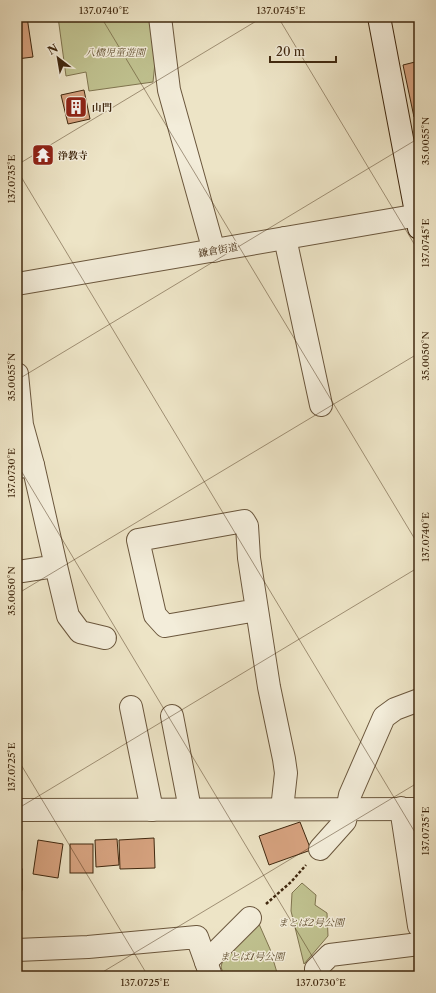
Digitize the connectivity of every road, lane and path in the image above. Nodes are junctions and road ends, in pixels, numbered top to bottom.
1 (160, 17) edge
2 (379, 17) edge
3 (418, 219) edge
4 (286, 238) junction
5 (214, 251) junction
6 (17, 284) edge
7 (17, 374) edge
8 (321, 405) dead end
9 (19, 425) edge
10 (25, 466) edge
11 (56, 566) junction
12 (17, 572) edge
13 (257, 610) junction
14 (105, 638) dead end
15 (419, 700) edge
16 (130, 707) dead end
17 (172, 716) dead end
18 (348, 808) junction
19 (410, 808) edge
20 (190, 809) junction
21 (282, 809) junction
22 (17, 810) edge
23 (152, 810) junction
24 (320, 849) joint
25 (250, 918) joint
26 (419, 926) edge
27 (419, 944) edge
28 (17, 950) edge
29 (209, 969) edge
30 (316, 976) edge

1 - 5 street
2 - 3 street
3 - 4 street, 鎌倉街道
4 - 5 street, 鎌倉街道
4 - 8 street
5 - 6 street, 鎌倉街道
7 - 9 street
9 - 10 street
10 - 11 street
11 - 12 street
11 - 14 street
13 - 13 street
13 - 21 street
15 - 18 street
16 - 23 street
17 - 20 street
18 - 19 street
18 - 21 street
18 - 24 street
19 - 26 street
20 - 21 street
20 - 23 street
22 - 23 street
24 - 25 path
25 - 29 street
27 - 30 street
28 - 29 street

